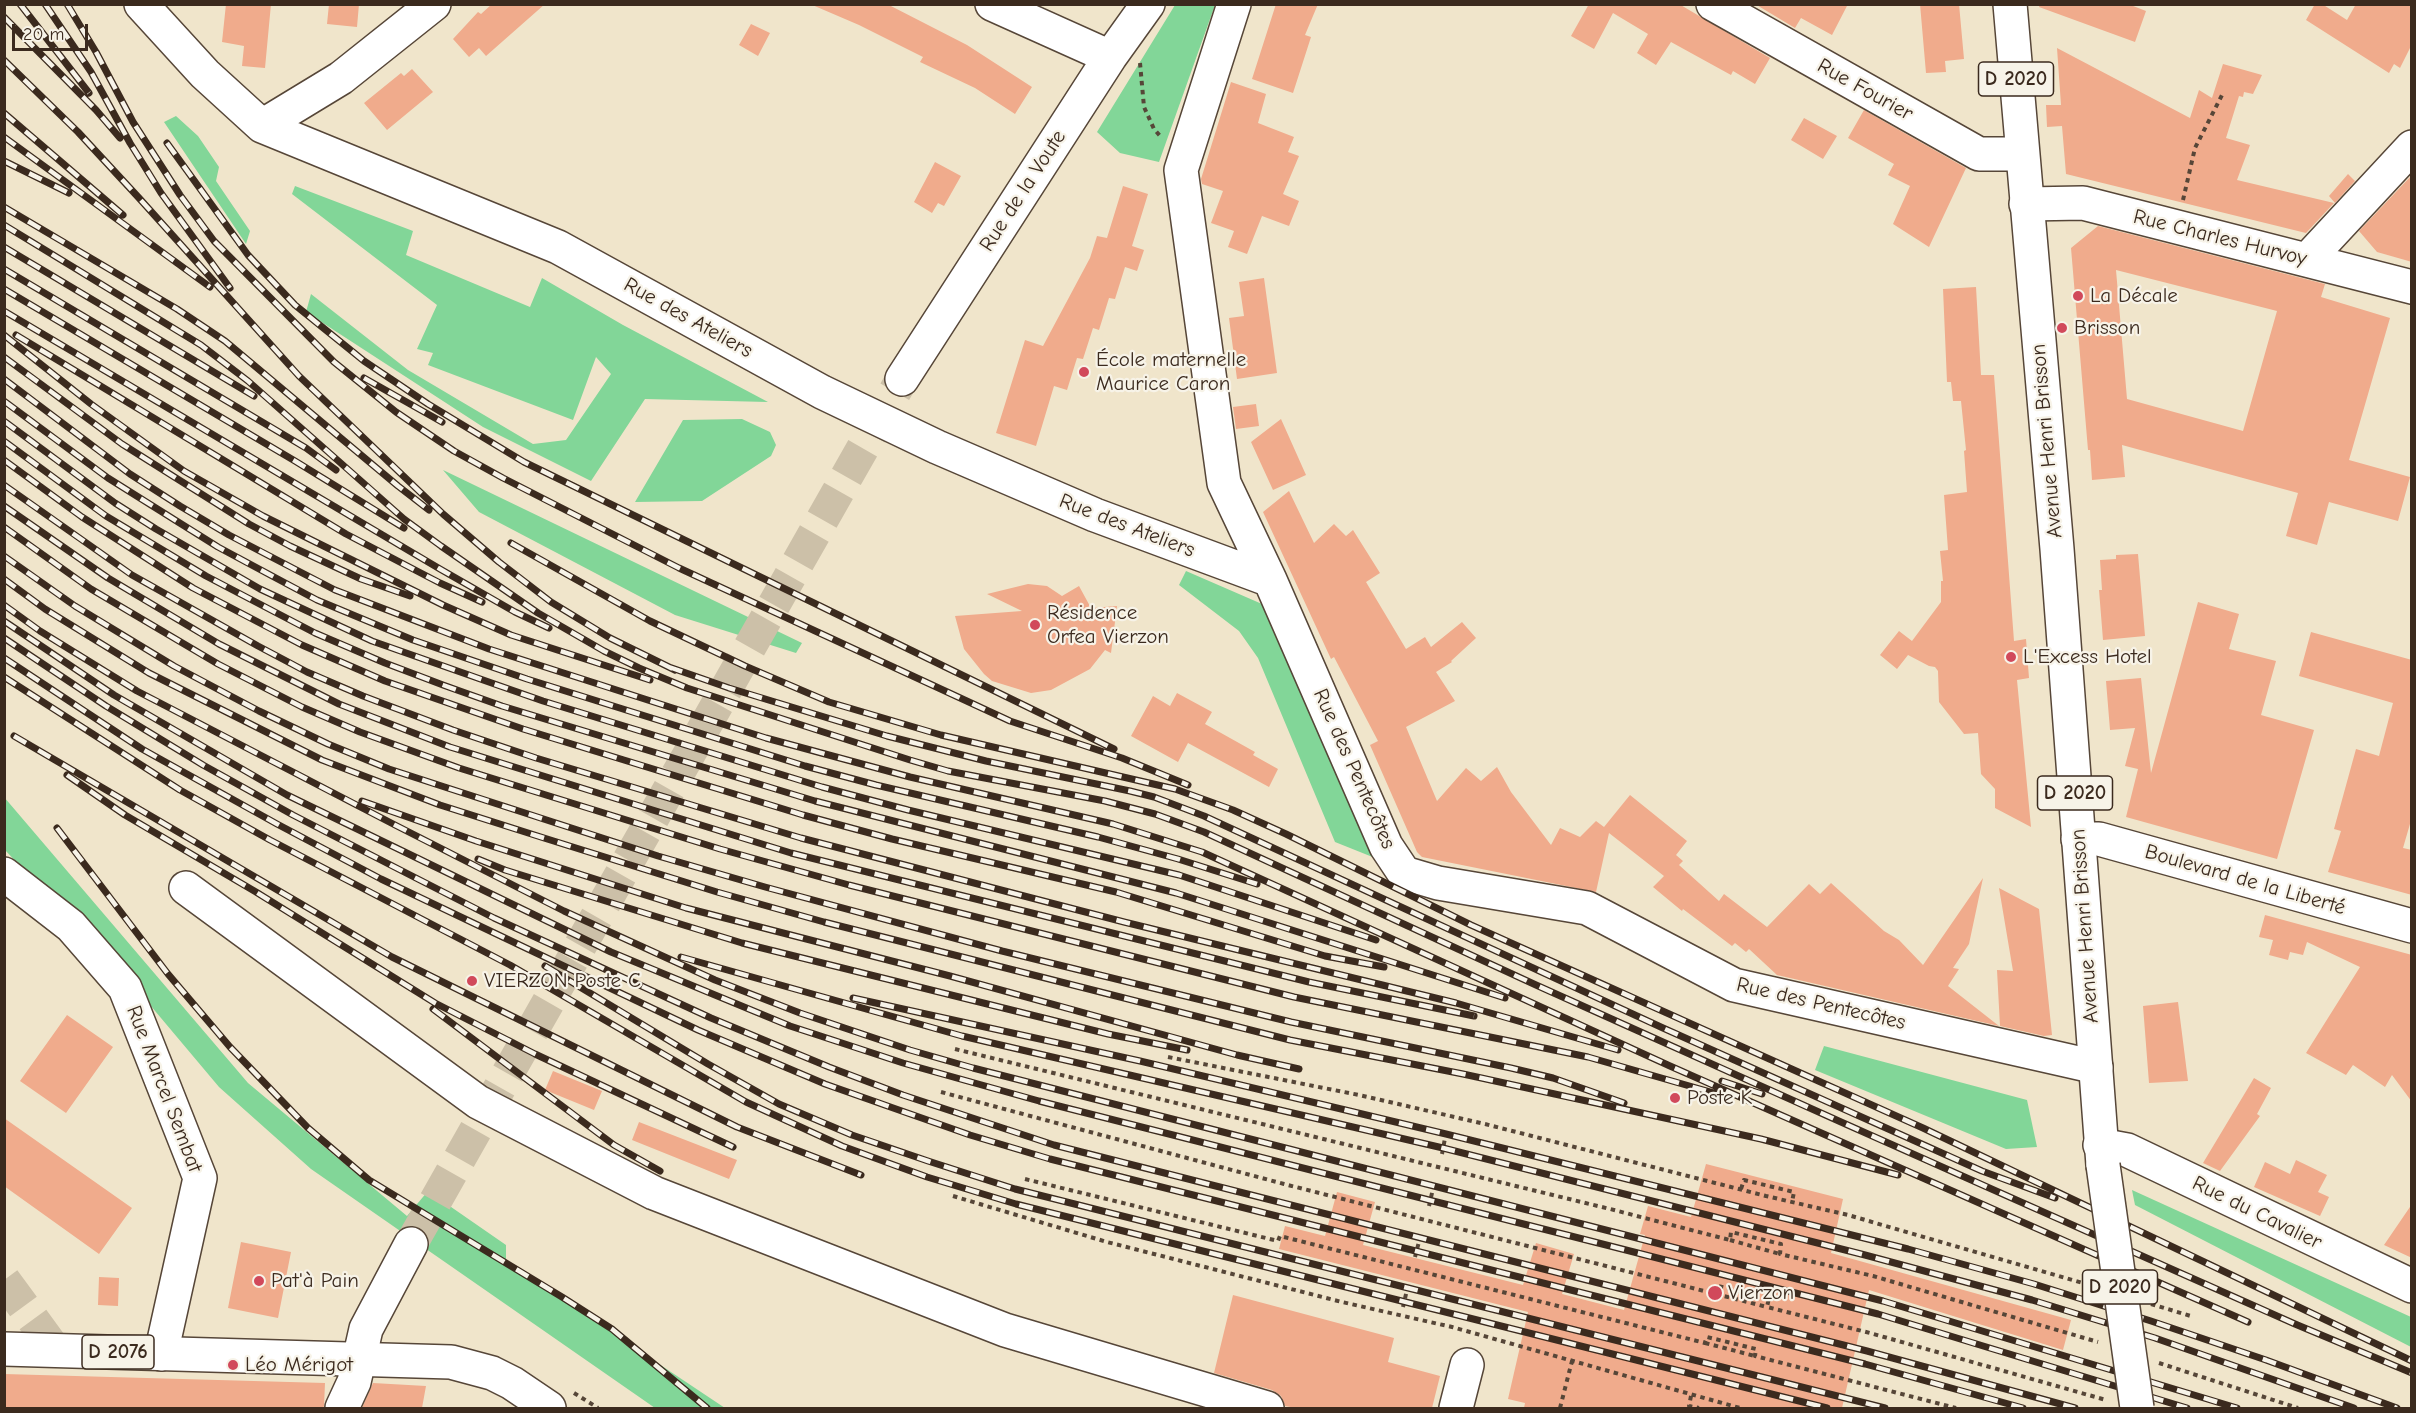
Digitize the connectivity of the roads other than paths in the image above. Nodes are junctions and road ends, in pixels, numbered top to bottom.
1 (141, 4) edge
2 (434, 4) edge
3 (992, 4) edge
4 (1148, 4) edge
5 (1234, 4) edge
6 (1713, 4) edge
7 (2010, 4) edge
8 (1116, 49) junction
9 (262, 126) junction
10 (2412, 147) edge
11 (2022, 154) junction
12 (2026, 204) junction
13 (2307, 260) junction
14 (2412, 286) edge
15 (902, 379) tunnel mouth
16 (1270, 580) junction
17 (2078, 839) junction
18 (4, 874) edge
19 (186, 888) dead end
20 (2412, 926) edge
21 (2096, 1067) junction
22 (2101, 1155) junction
23 (411, 1244) tunnel mouth
24 (2412, 1286) edge
25 (4, 1349) edge
26 (160, 1354) junction
27 (359, 1360) junction
28 (1467, 1365) dead end
29 (2126, 1406) edge
30 (342, 1408) edge
31 (549, 1408) edge
32 (1268, 1408) edge
33 (1456, 1408) edge

1 - 9 street, Rue des Ateliers
2 - 9 street
3 - 8 street
4 - 8 street, Rue de la Voute
5 - 16 street, Rue des Pentecôtes
6 - 11 street, Rue Fourier
7 - 11 street, D 2020
8 - 15 street, Rue de la Voute
9 - 16 street, Rue des Ateliers
10 - 13 street
11 - 12 street, Avenue Henri Brisson / D 2020
12 - 13 street, Rue Charles Hurvoy
12 - 17 street, Avenue Henri Brisson / D 2020
13 - 14 street, Rue Charles Hurvoy
16 - 21 street, Rue des Pentecôtes
17 - 20 street, Boulevard de la Liberté
17 - 21 street, Avenue Henri Brisson / D 2020
18 - 26 street, Rue Marcel Sembat
19 - 32 street
21 - 22 street, Avenue Henri Brisson / D 2020
22 - 24 street, Rue du Cavalier
22 - 29 street, Avenue Henri Brisson / D 2020, bridge
23 - 27 street
25 - 26 street, D 2076
26 - 27 street, D 2076
27 - 30 street
27 - 31 street, D 2076
28 - 33 street

